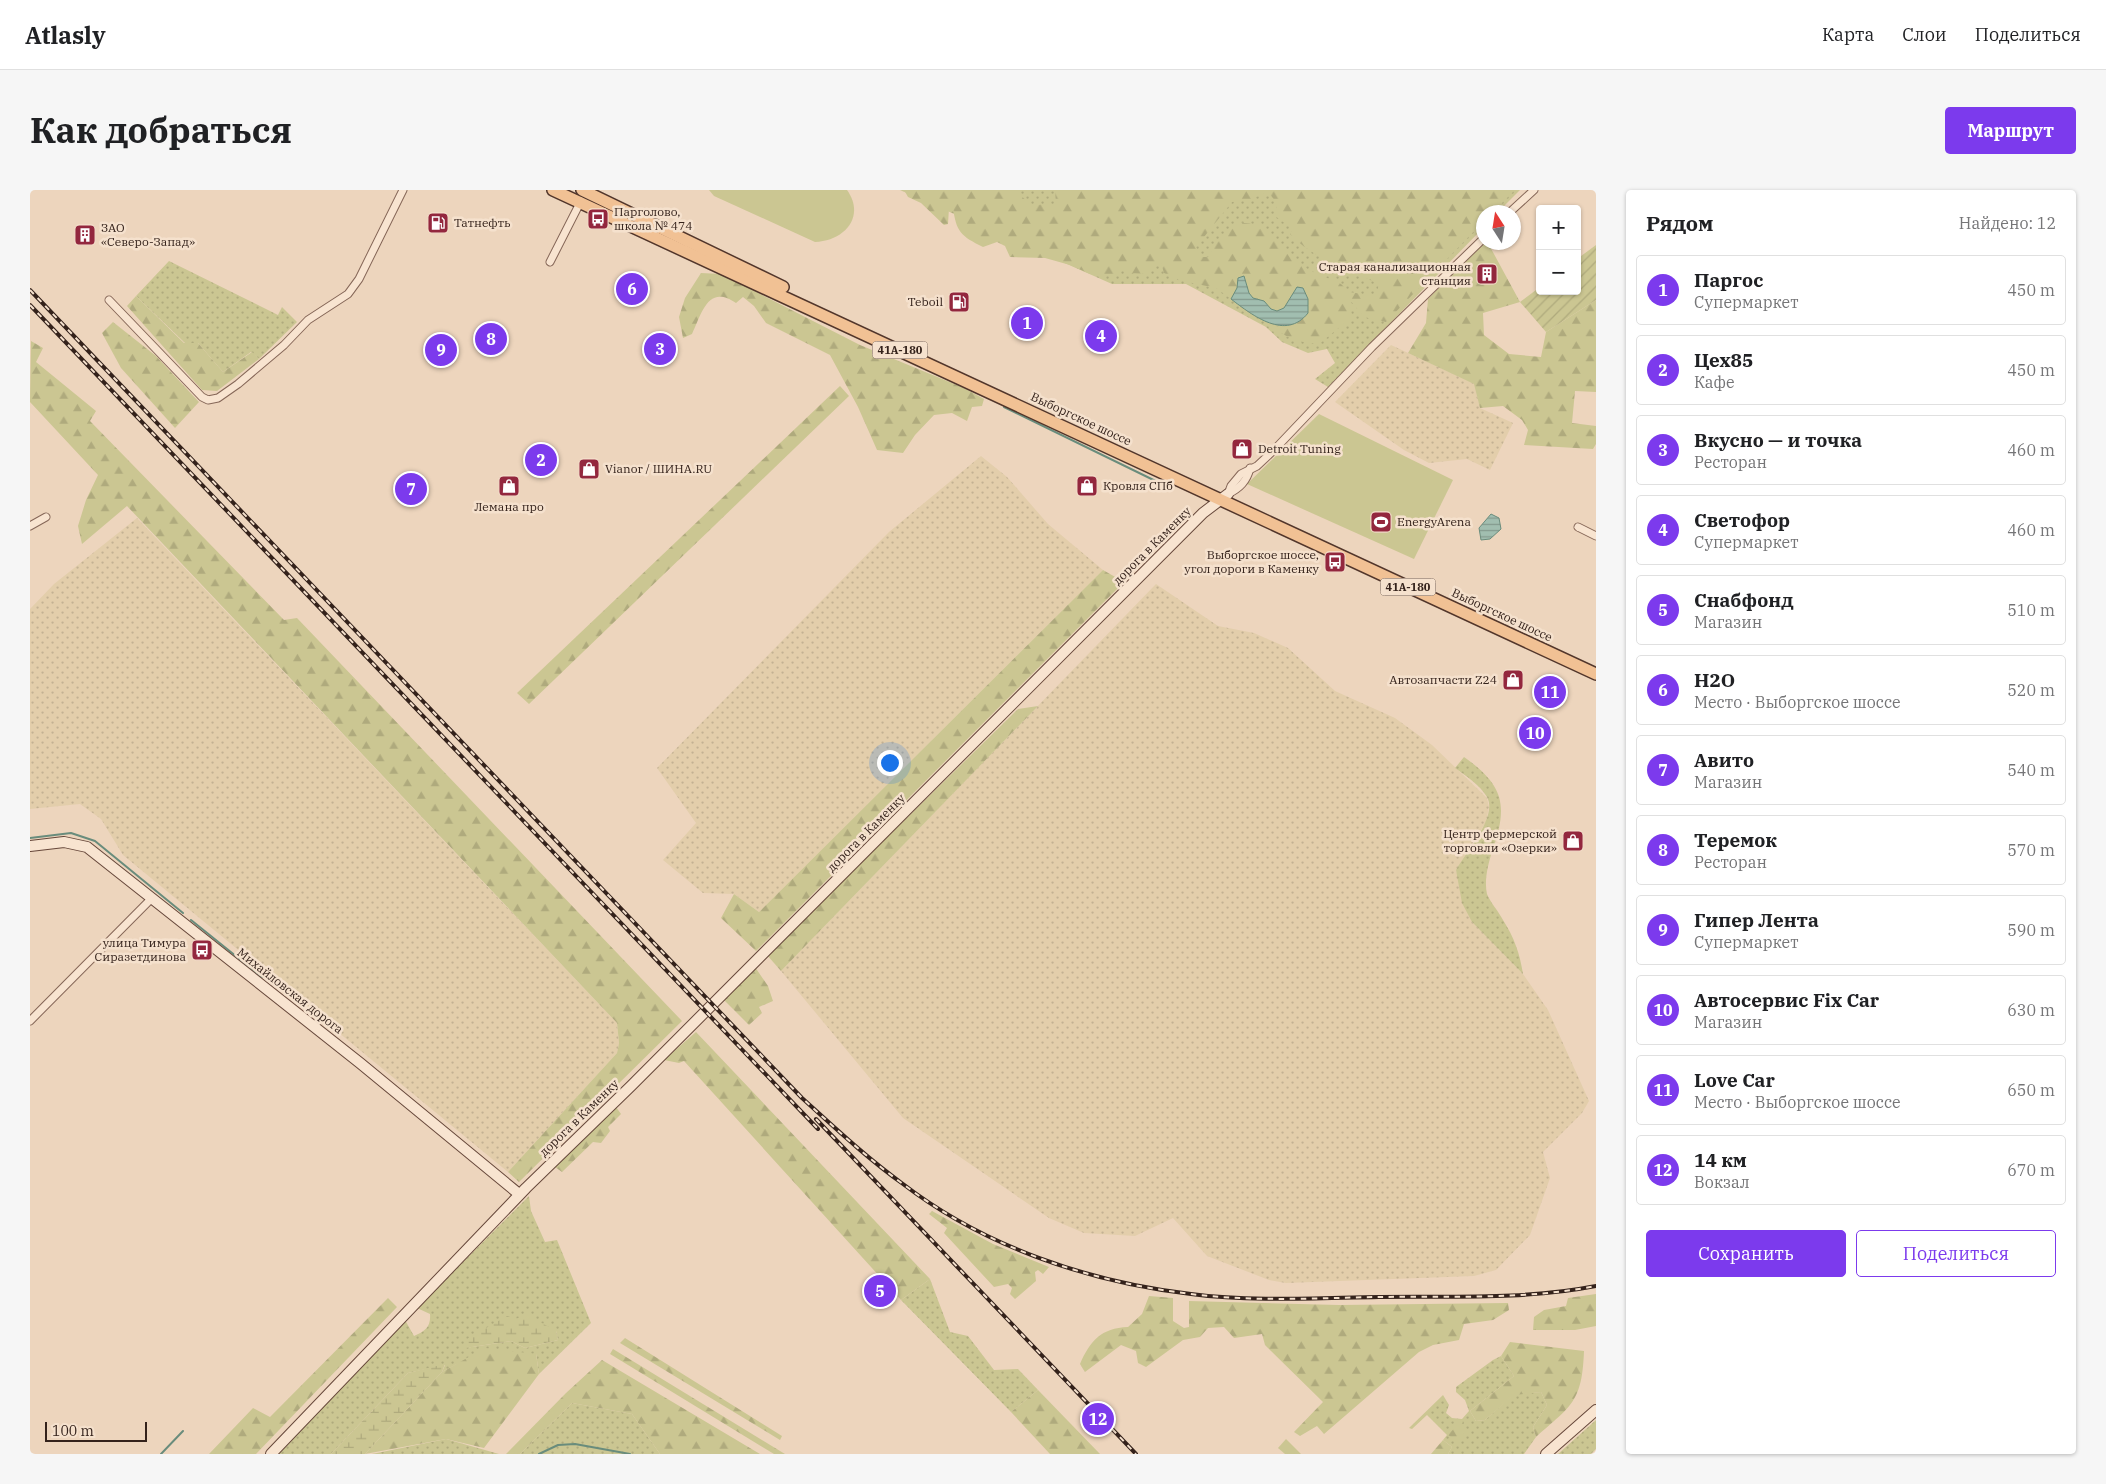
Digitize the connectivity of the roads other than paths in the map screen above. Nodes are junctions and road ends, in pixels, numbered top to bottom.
1 (403, 190) edge
2 (553, 190) edge
3 (1534, 190) edge
4 (585, 191) edge
5 (580, 202) junction
6 (1518, 205) edge
7 (1476, 246) edge
8 (550, 262) dead end
9 (109, 300) dead end
10 (1224, 496) junction
11 (46, 517) dead end
12 (30, 526) edge
13 (1578, 527) dead end
14 (1596, 536) edge
15 (1596, 666) edge
16 (1596, 674) edge
17 (30, 846) edge
18 (152, 898) junction
19 (30, 1021) edge
20 (519, 1194) junction
21 (1596, 1410) edge
22 (271, 1454) edge
23 (1546, 1454) edge

1 - 9 street
2 - 5 main road, Выборгское шоссе / 41А-180
3 - 6 street
4 - 5 street
4 - 10 main road, Выборгское шоссе / 41А-180
5 - 8 street
5 - 10 main road, Выборгское шоссе / 41А-180
7 - 10 street, дорога в Каменку
10 - 15 main road, Выборгское шоссе / 41А-180
10 - 16 main road, Выборгское шоссе / 41А-180
10 - 20 street, дорога в Каменку
11 - 12 street
13 - 14 street
17 - 18 street, Михайловская дорога
18 - 19 street
18 - 20 street, Михайловская дорога
20 - 22 street, дорога в Каменку
21 - 23 street

